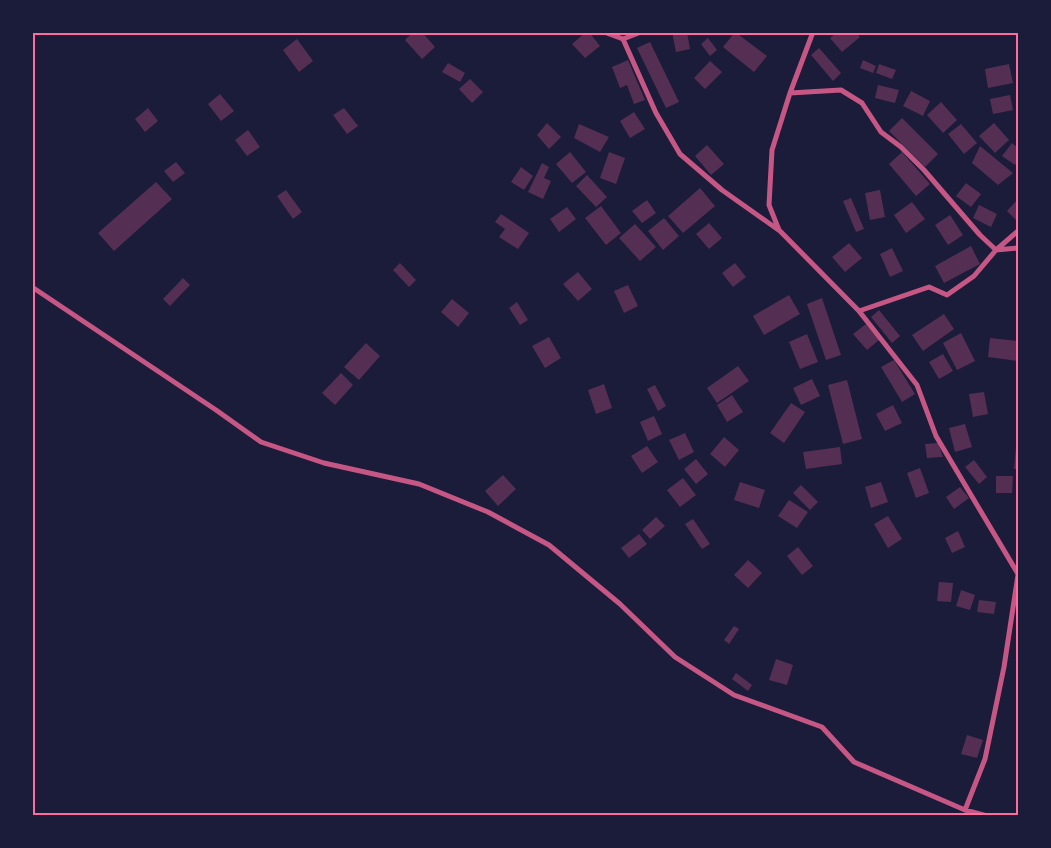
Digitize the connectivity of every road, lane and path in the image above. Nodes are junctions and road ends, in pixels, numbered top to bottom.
1 (604, 32) edge
2 (641, 32) edge
3 (813, 32) edge
4 (623, 40) junction
5 (790, 94) junction
6 (780, 231) junction
7 (1018, 231) edge
8 (1018, 248) edge
9 (996, 250) junction
10 (32, 287) edge
11 (858, 311) junction
12 (1018, 575) edge
13 (965, 810) junction
14 (987, 816) edge

1 - 4 street
2 - 4 street
3 - 5 street
4 - 6 street
5 - 6 street
5 - 9 street
6 - 11 street
7 - 9 street
8 - 9 street
9 - 11 street
10 - 13 street
11 - 12 street
12 - 13 street
13 - 14 street

